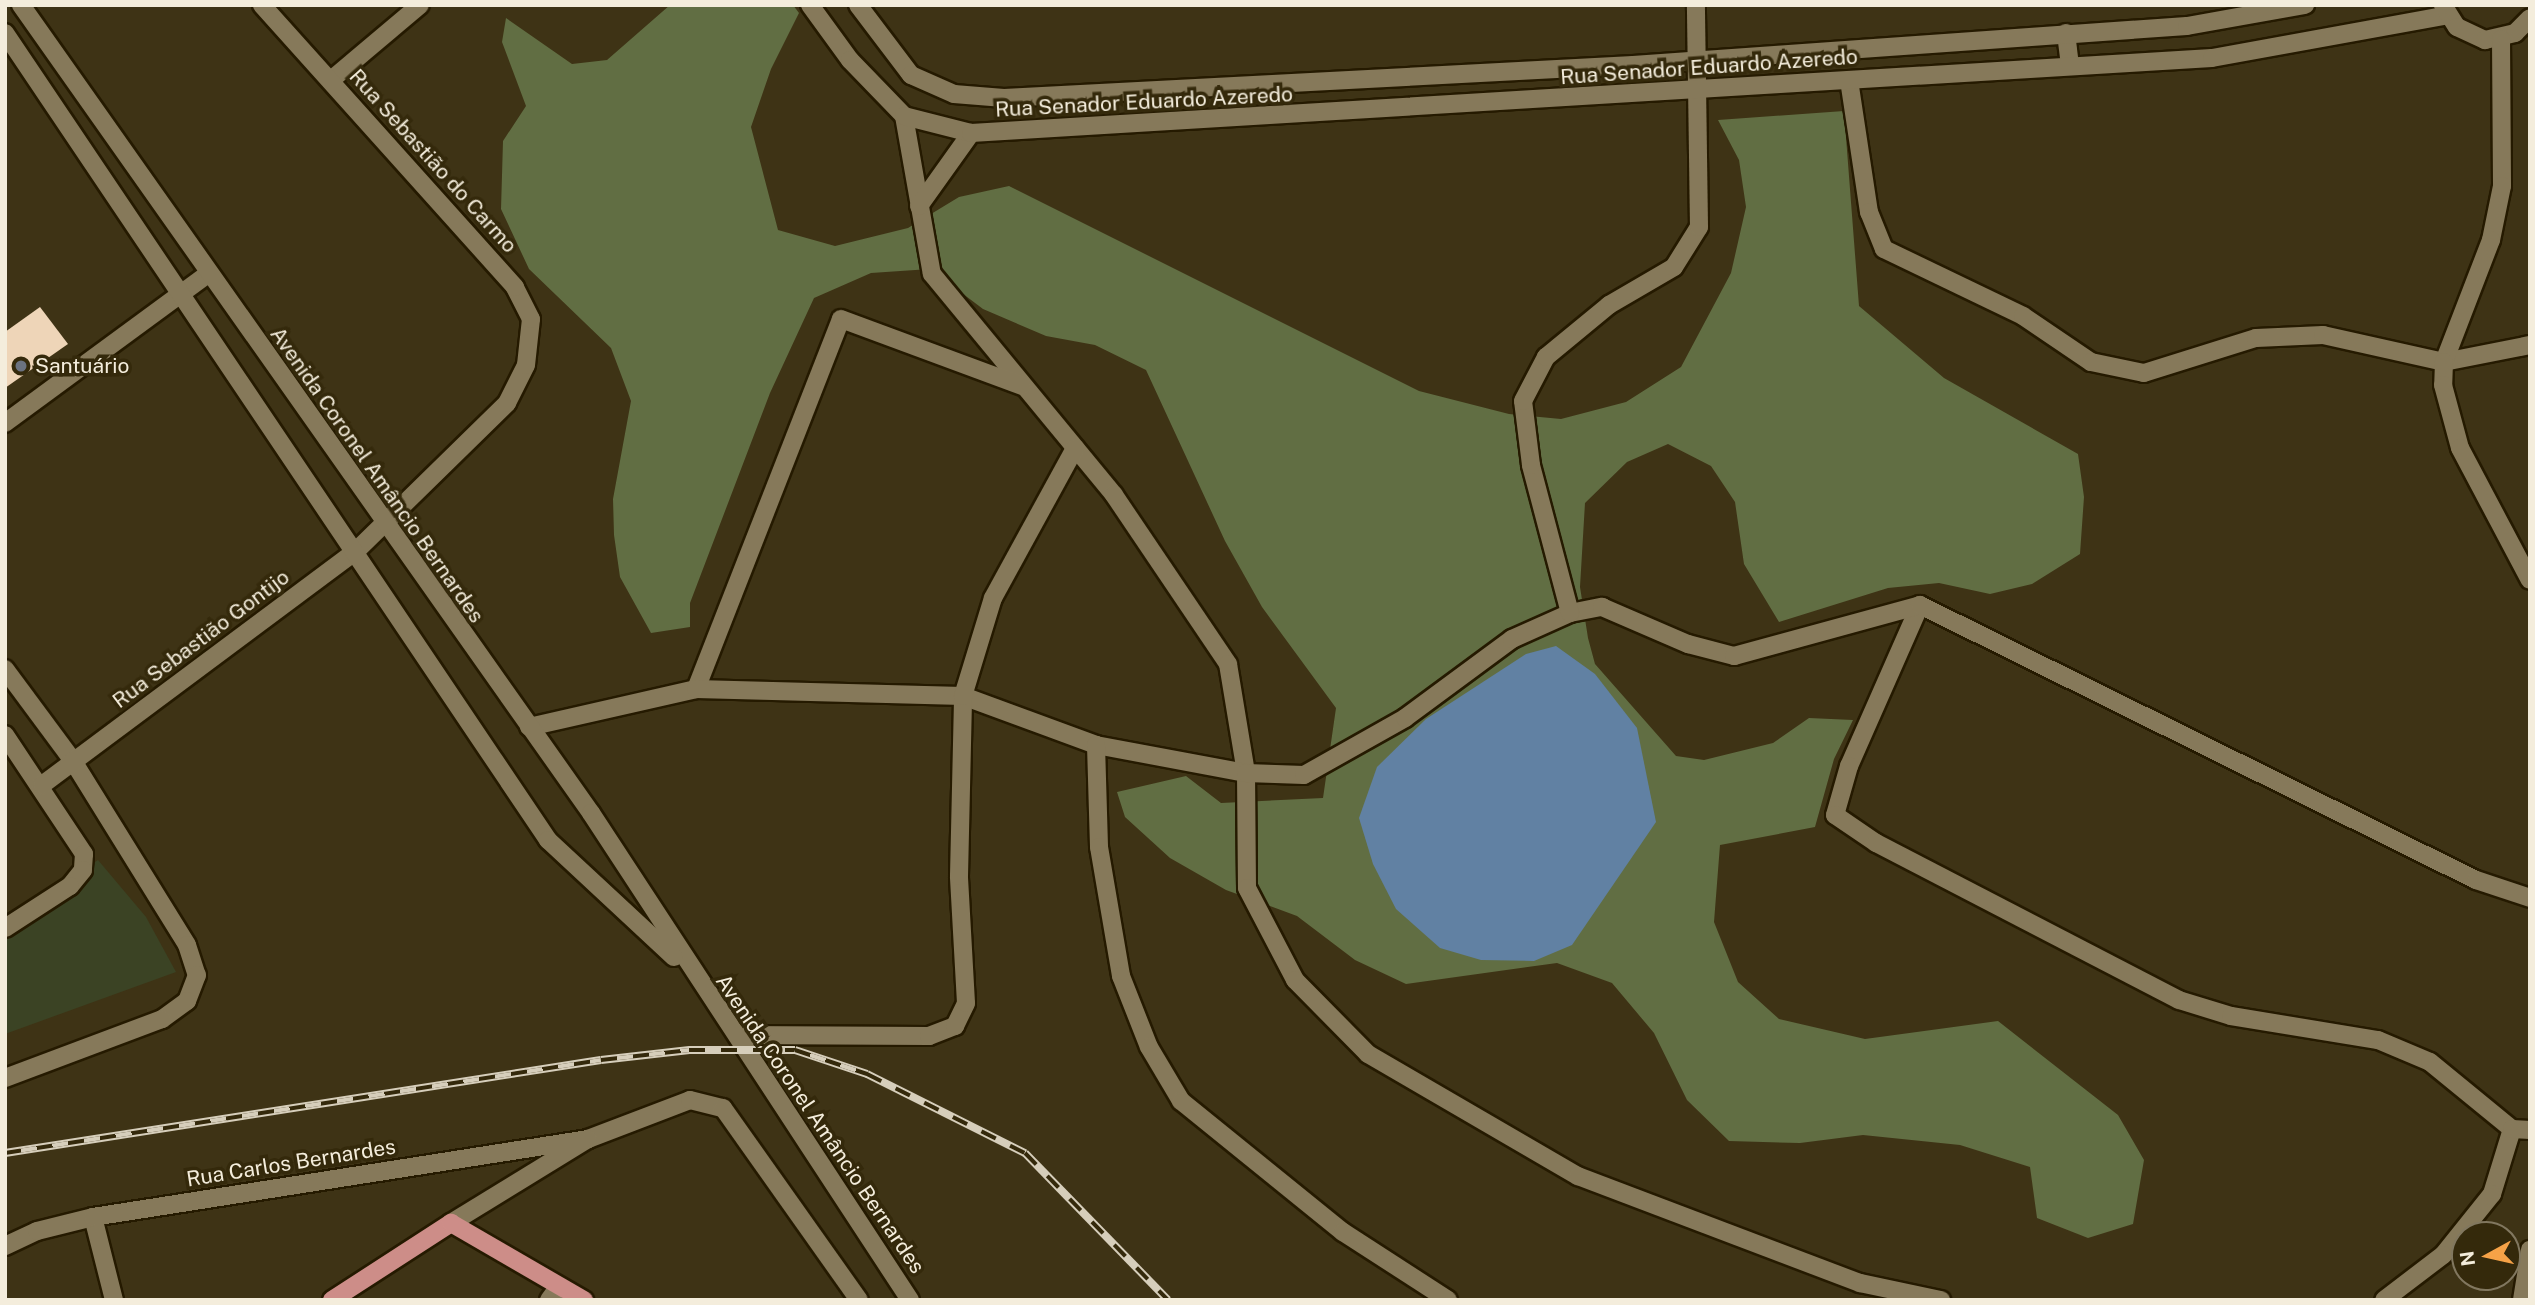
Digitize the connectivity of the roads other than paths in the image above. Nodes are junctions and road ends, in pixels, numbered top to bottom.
1 (21, 5) edge
2 (262, 5) edge
3 (420, 5) edge
4 (810, 5) edge
5 (858, 5) edge
6 (1696, 5) edge
7 (2305, 5) edge
8 (2446, 10) edge
9 (2530, 18) edge
10 (5, 33) edge
11 (2066, 33) junction
12 (2501, 39) junction
13 (1700, 60) junction
14 (2070, 65) junction
15 (331, 80) junction
16 (1849, 80) junction
17 (1700, 91) junction
18 (904, 116) junction
19 (971, 133) junction
20 (919, 206) junction
21 (208, 274) junction
22 (180, 295) junction
23 (2530, 345) edge
24 (2444, 362) junction
25 (1023, 387) junction
26 (5, 423) edge
27 (1075, 448) junction
28 (383, 525) junction
29 (355, 552) junction
30 (2530, 580) edge
31 (1920, 605) junction
32 (1570, 613) junction
33 (5, 669) edge
34 (696, 689) junction
35 (963, 696) junction
36 (528, 727) junction
37 (5, 735) edge
38 (1096, 745) junction
39 (73, 761) junction
40 (1246, 774) junction
41 (42, 785) junction
42 (2530, 898) edge
43 (5, 928) edge
44 (692, 974) junction
45 (738, 1035) junction
46 (5, 1078) edge
47 (2521, 1130) edge
48 (588, 1139) junction
49 (93, 1217) junction
50 (451, 1223) junction
51 (5, 1246) edge
52 (2530, 1250) edge
53 (554, 1293) edge
54 (114, 1300) edge
55 (332, 1300) edge
56 (584, 1300) edge
57 (859, 1300) edge
58 (910, 1300) edge
59 (1448, 1300) edge
60 (1941, 1300) edge
61 (2384, 1300) edge
62 (2522, 1300) edge

1 - 21 street, Avenida Coronel Amâncio Bernardes
2 - 15 street, Rua Sebastião do Carmo
3 - 15 street
4 - 18 street
5 - 13 street, Rua Senador Eduardo Azeredo
6 - 13 street
7 - 11 street, Rua Senador Eduardo Azeredo
8 - 12 street
8 - 14 street, Rua Senador Eduardo Azeredo
9 - 12 street
10 - 22 street, Avenida Coronel Amâncio Bernardes
11 - 13 street, Rua Senador Eduardo Azeredo
11 - 14 street
12 - 24 street
13 - 17 street
14 - 16 street, Rua Senador Eduardo Azeredo
15 - 28 street, Rua Sebastião do Carmo
16 - 17 street, Rua Senador Eduardo Azeredo
16 - 24 street
17 - 19 street, Rua Senador Eduardo Azeredo
17 - 32 street
18 - 19 street, Rua Senador Eduardo Azeredo
18 - 20 street
19 - 20 street
20 - 25 street
21 - 22 street
21 - 28 street, Avenida Coronel Amâncio Bernardes
22 - 26 street
22 - 29 street, Avenida Coronel Amâncio Bernardes
23 - 24 street
24 - 30 street
25 - 27 street
25 - 34 street
27 - 35 street
27 - 40 street
28 - 29 street, Rua Sebastião Gontijo
28 - 36 street, Avenida Coronel Amâncio Bernardes
29 - 39 street, Rua Sebastião Gontijo
29 - 44 street, Avenida Coronel Amâncio Bernardes
31 - 32 street
31 - 42 street
31 - 47 street
32 - 40 street
33 - 39 street
34 - 35 street
34 - 36 street
35 - 38 street
35 - 45 street
36 - 44 street, Avenida Coronel Amâncio Bernardes
37 - 41 street
38 - 40 street
38 - 59 street
39 - 41 street, Rua Sebastião Gontijo
39 - 46 street
40 - 60 street
41 - 43 street
44 - 45 street, Avenida Coronel Amâncio Bernardes
45 - 58 street, Avenida Coronel Amâncio Bernardes
47 - 61 street
48 - 49 street, Rua Carlos Bernardes
48 - 50 street
48 - 57 street
49 - 51 street, Rua Carlos Bernardes
49 - 54 street
50 - 53 main road
50 - 55 main road
52 - 62 street
53 - 56 main road

